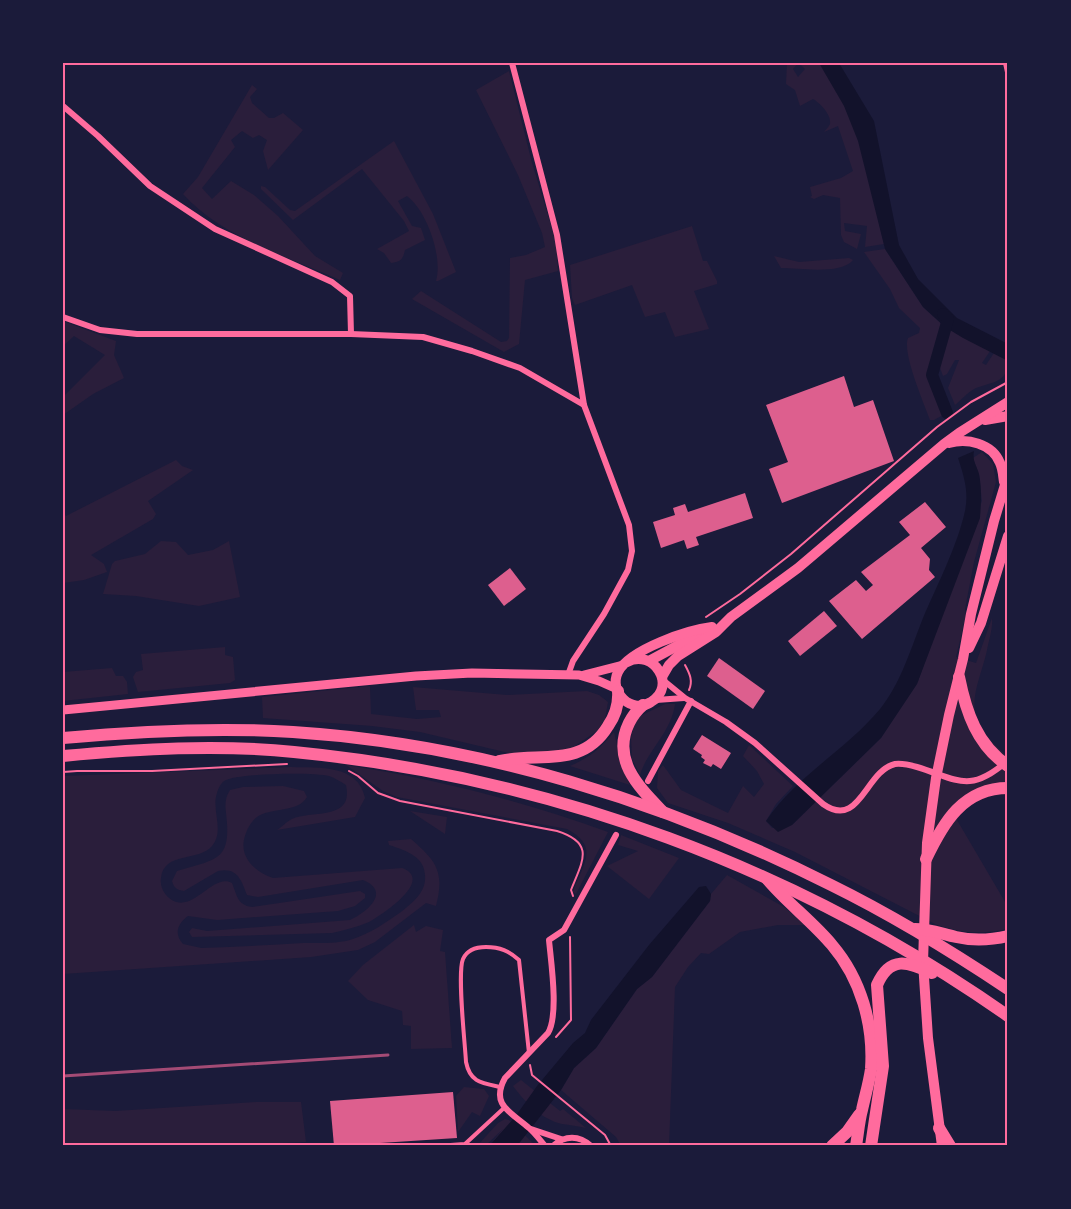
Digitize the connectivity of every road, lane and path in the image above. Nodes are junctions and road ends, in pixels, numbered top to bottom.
1 (512, 63) edge
2 (1006, 63) edge
3 (1008, 72) edge
4 (63, 106) edge
5 (63, 317) edge
6 (351, 334) junction
7 (1008, 382) edge
8 (1008, 402) edge
9 (584, 405) junction
10 (1008, 416) edge
11 (972, 424) junction
12 (944, 444) junction
13 (1006, 480) edge
14 (1008, 536) edge
15 (731, 617) junction
16 (709, 622) junction
17 (678, 656) junction
18 (963, 659) junction
19 (649, 661) junction
20 (625, 664) junction
21 (568, 675) junction
22 (579, 675) junction
23 (958, 677) junction
24 (662, 679) junction
25 (617, 690) junction
26 (688, 700) junction
27 (647, 704) junction
28 (63, 710) edge
29 (63, 738) edge
30 (63, 756) edge
31 (1008, 760) edge
32 (495, 762) junction
33 (291, 764) dead end
34 (1008, 766) edge
35 (348, 771) dead end
36 (63, 772) edge
37 (648, 781) dead end
38 (1008, 788) edge
39 (664, 813) junction
40 (616, 835) dead end
41 (926, 860) junction
42 (765, 876) junction
43 (575, 898) dead end
44 (910, 928) junction
45 (1008, 936) edge
46 (959, 981) junction
47 (1008, 989) edge
48 (1008, 1016) edge
49 (529, 1054) junction
50 (536, 1079) dead end
51 (500, 1087) junction
52 (504, 1108) junction
53 (861, 1112) junction
54 (939, 1128) junction
55 (530, 1129) junction
56 (561, 1139) junction
57 (436, 1146) edge
58 (545, 1146) edge
59 (553, 1146) edge
60 (591, 1146) edge
61 (611, 1146) edge
62 (832, 1146) edge
63 (856, 1146) edge
64 (871, 1146) edge
65 (942, 1146) edge
66 (950, 1146) edge

1 - 9 street
2 - 3 street
4 - 6 street
5 - 6 street
6 - 9 street
7 - 16 path
8 - 11 main road
9 - 21 street
10 - 11 main road
11 - 12 main road
12 - 13 main road
12 - 15 main road
13 - 18 main road
14 - 18 main road
15 - 16 main road
15 - 17 main road
16 - 19 main road
16 - 20 main road
17 - 24 main road
17 - 26 path
18 - 23 main road
19 - 20 main road
19 - 24 main road
20 - 22 street
20 - 25 main road
21 - 22 street
21 - 28 street
22 - 25 street
23 - 34 highway
23 - 41 main road
24 - 26 street
24 - 27 main road
25 - 27 main road
25 - 32 highway
26 - 27 street
26 - 31 street
26 - 37 street
27 - 39 highway
29 - 32 highway
30 - 42 highway
32 - 39 highway
33 - 36 path
35 - 43 path
38 - 41 highway
39 - 44 highway
40 - 49 street
41 - 54 main road
42 - 46 highway
42 - 53 highway
44 - 45 highway
44 - 47 highway
46 - 48 highway
46 - 64 highway
49 - 51 street
49 - 51 lane
50 - 61 path
51 - 52 street
52 - 55 street
52 - 57 lane
53 - 62 highway
53 - 63 highway
54 - 65 main road
54 - 66 highway
55 - 56 street
55 - 58 street
56 - 59 street
56 - 60 street

